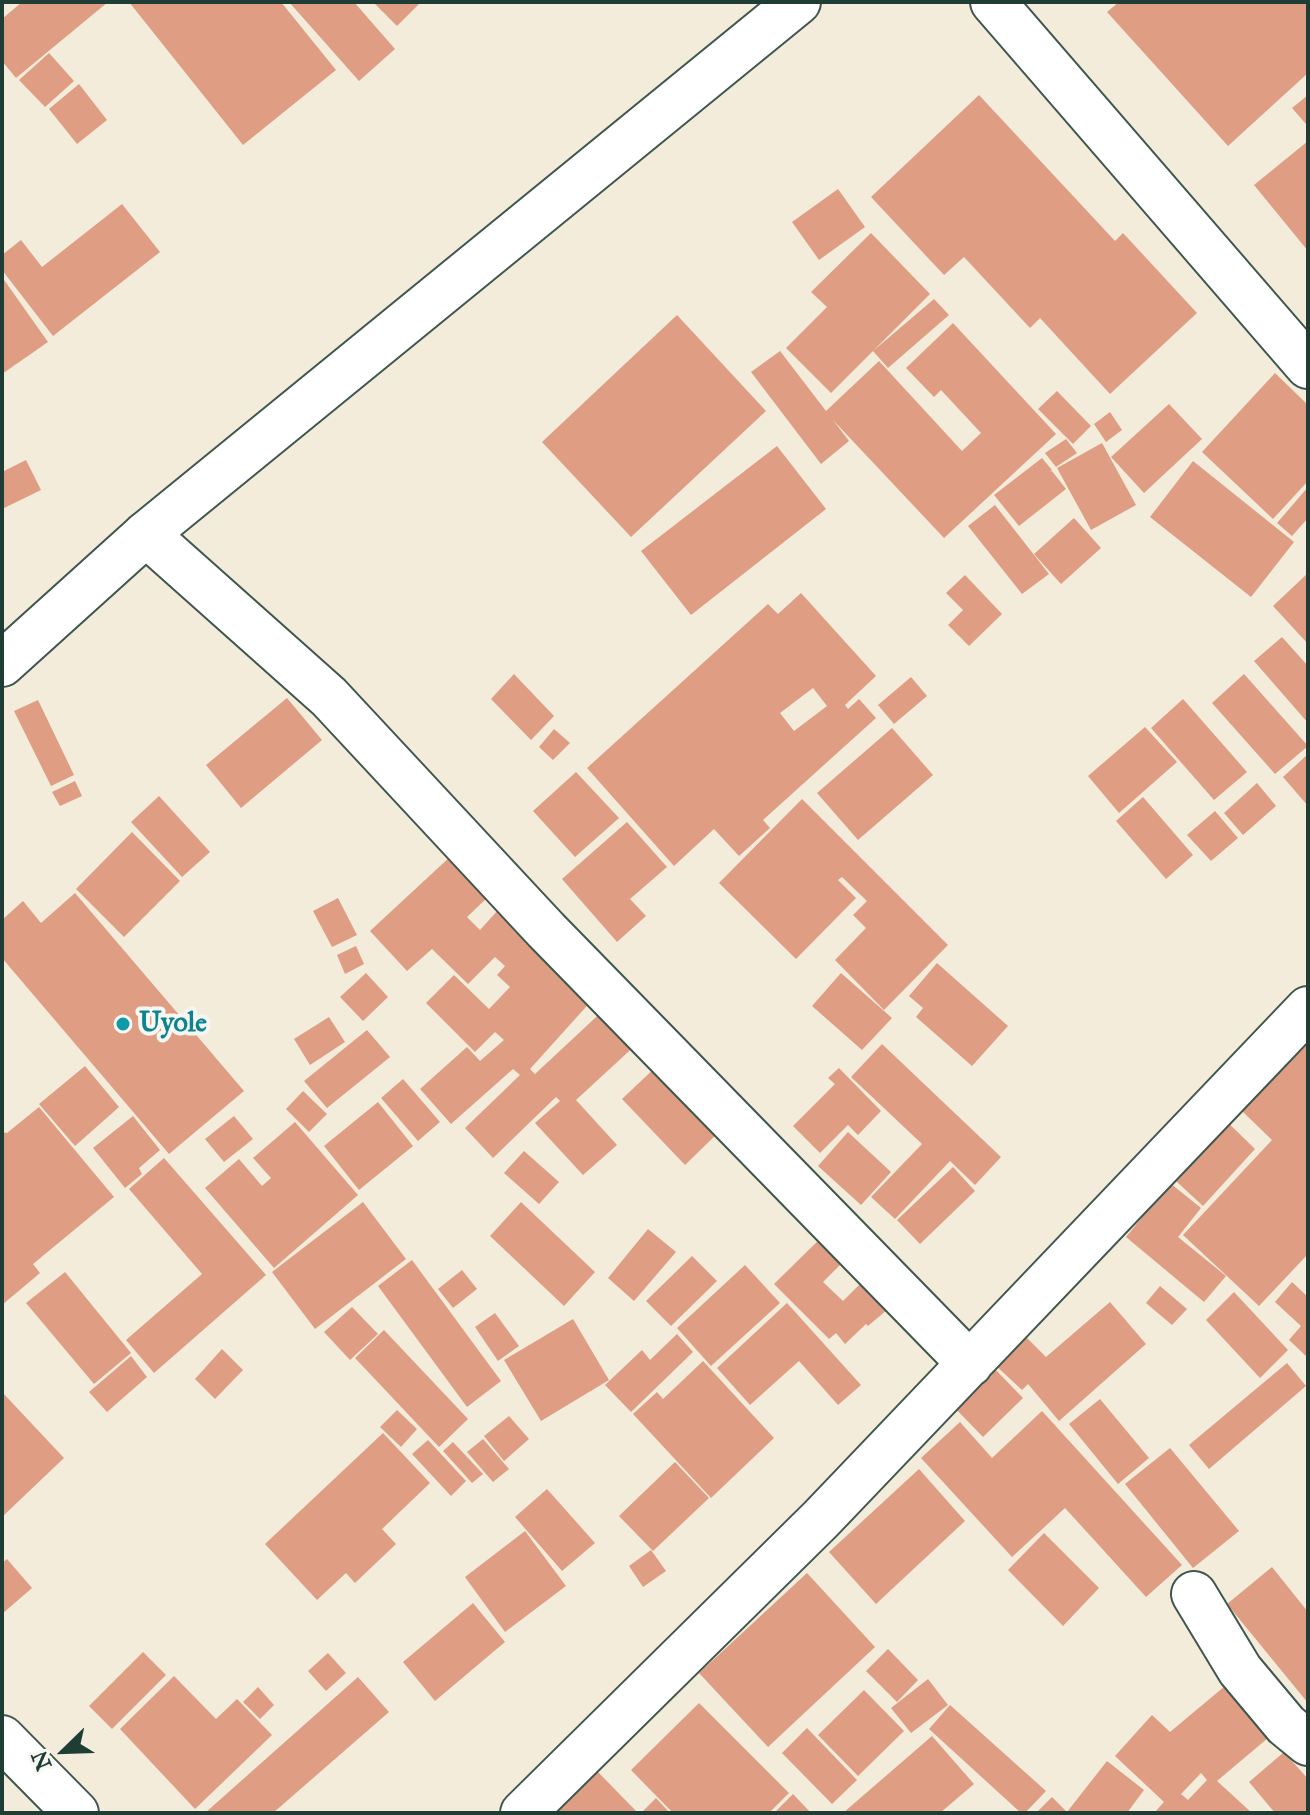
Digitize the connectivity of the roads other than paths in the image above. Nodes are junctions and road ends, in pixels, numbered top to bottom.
1 (798, 2) edge
2 (993, 2) edge
3 (1308, 366) edge
4 (146, 534) junction
5 (2, 664) edge
6 (1308, 1009) edge
7 (970, 1364) junction
8 (1194, 1594) dead end
9 (2, 1738) edge
10 (1308, 1743) edge
11 (76, 1813) edge
12 (523, 1813) edge

1 - 4 main road
2 - 3 main road
4 - 5 main road
4 - 7 main road
6 - 7 main road
7 - 12 main road
8 - 10 main road
9 - 11 main road

